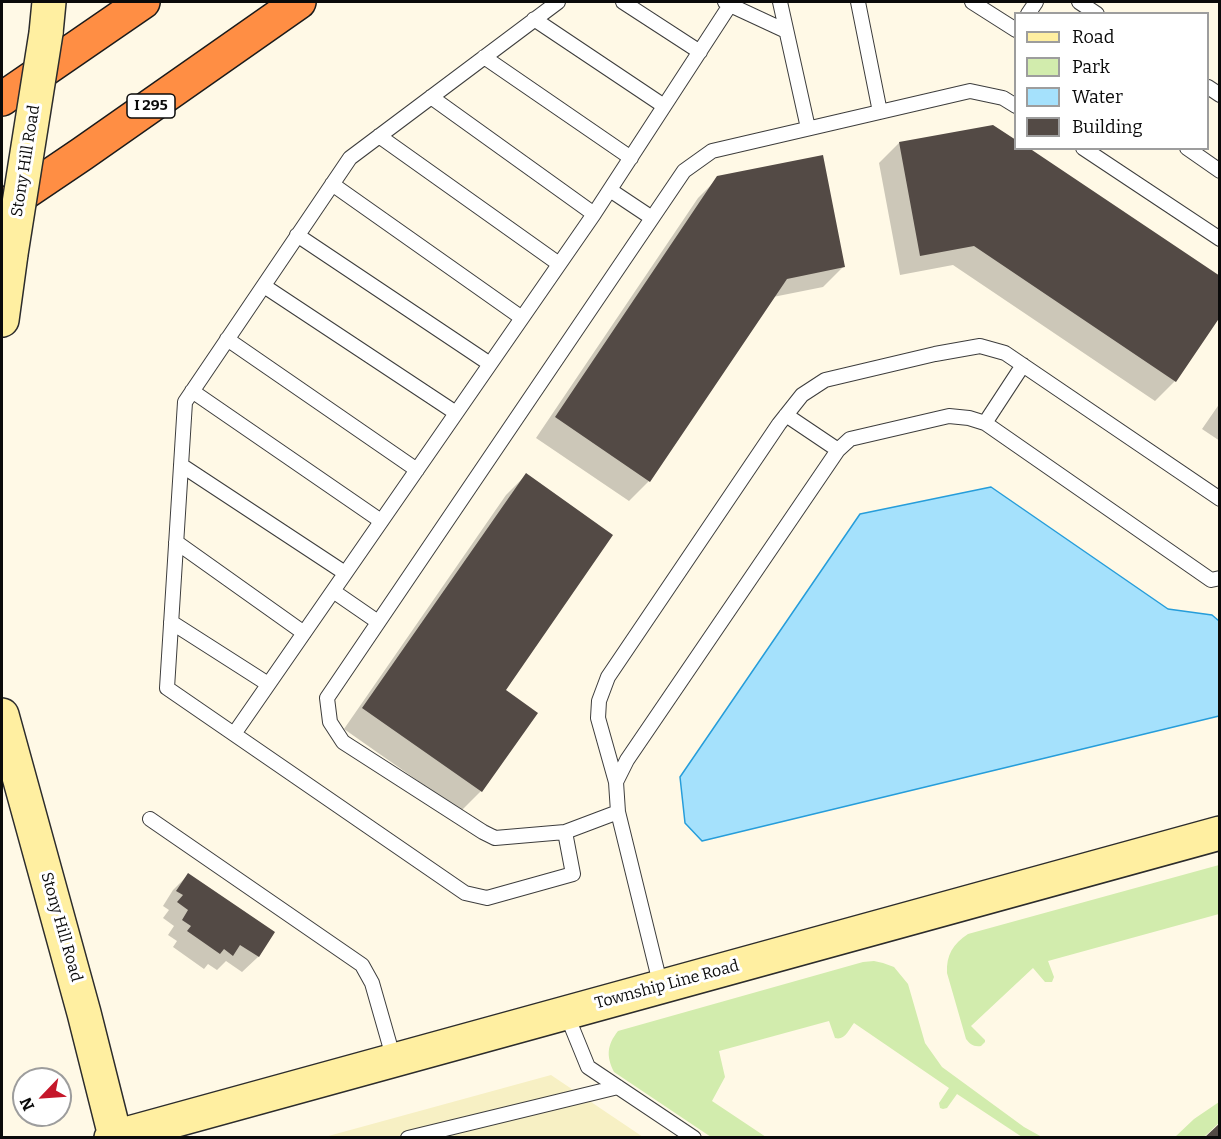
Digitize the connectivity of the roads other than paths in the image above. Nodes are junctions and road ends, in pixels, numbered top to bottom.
1 (49, 2) edge
2 (143, 2) edge
3 (299, 2) edge
4 (558, 2) edge
5 (623, 2) edge
6 (780, 2) edge
7 (858, 2) edge
8 (972, 2) edge
9 (1080, 2) edge
10 (727, 3) edge
11 (1094, 12) edge
12 (534, 19) junction
13 (1014, 29) edge
14 (786, 31) junction
15 (700, 52) junction
16 (484, 57) junction
17 (431, 97) junction
18 (2, 99) edge
19 (1014, 105) edge
20 (664, 106) junction
21 (880, 112) junction
22 (808, 128) junction
23 (379, 136) junction
24 (1086, 150) edge
25 (1190, 150) edge
26 (631, 158) junction
27 (1220, 171) edge
28 (332, 184) junction
29 (610, 190) junction
30 (2, 208) edge
31 (594, 214) junction
32 (652, 218) junction
33 (297, 236) junction
34 (1220, 240) edge
35 (559, 264) junction
36 (264, 286) junction
37 (522, 318) junction
38 (2, 320) edge
39 (227, 339) junction
40 (490, 364) junction
41 (1023, 365) junction
42 (192, 391) junction
43 (456, 413) junction
44 (786, 415) junction
45 (985, 423) junction
46 (838, 450) junction
47 (181, 465) junction
48 (417, 470) junction
49 (1220, 499) edge
50 (381, 520) junction
51 (176, 543) junction
52 (345, 573) junction
53 (1220, 578) edge
54 (333, 591) junction
55 (171, 622) junction
56 (378, 622) junction
57 (304, 633) junction
58 (268, 684) junction
59 (2, 716) edge
60 (234, 734) junction
61 (616, 783) junction
62 (618, 812) junction
63 (150, 819) dead end
64 (565, 831) junction
65 (1220, 833) edge
66 (661, 987) junction
67 (566, 1013) junction
68 (394, 1060) junction
69 (618, 1087) junction
70 (113, 1137) edge
71 (408, 1137) edge
72 (694, 1137) edge

1 - 38 street, Stony Hill Road, bridge
2 - 18 highway
3 - 30 highway, I 295
4 - 12 lane
5 - 15 lane
6 - 14 lane
7 - 21 lane
8 - 13 lane
9 - 11 lane
10 - 14 lane
10 - 15 lane
12 - 16 lane
12 - 20 lane
14 - 22 lane
15 - 20 lane
16 - 17 lane
16 - 26 lane
17 - 23 lane
17 - 31 lane
19 - 21 lane
20 - 26 lane
21 - 22 lane
22 - 32 lane
23 - 28 lane
23 - 35 lane
24 - 34 lane
25 - 27 lane
26 - 29 lane
28 - 33 lane
28 - 37 lane
29 - 31 lane
29 - 32 lane
31 - 35 lane
32 - 56 lane
33 - 36 lane
33 - 40 lane
35 - 37 lane
36 - 39 lane
36 - 43 lane
37 - 40 lane
39 - 42 lane
39 - 48 lane
40 - 43 lane
41 - 44 lane
41 - 45 lane
41 - 49 lane
42 - 47 lane
42 - 50 lane
43 - 48 lane
44 - 46 lane
44 - 61 lane
45 - 46 lane
45 - 53 lane
46 - 61 lane
47 - 51 lane
47 - 52 lane
48 - 50 lane
50 - 52 lane
51 - 55 lane
51 - 57 lane
52 - 54 lane
54 - 56 lane
54 - 57 lane
55 - 58 lane
55 - 60 lane
56 - 64 lane
57 - 58 lane
58 - 60 lane
59 - 70 street, Stony Hill Road
60 - 64 lane
61 - 62 lane
62 - 64 lane
62 - 66 lane
63 - 68 lane
65 - 66 street, Township Line Road
66 - 67 street, Township Line Road
67 - 68 street, Township Line Road
67 - 69 lane
68 - 70 street, Township Line Road
69 - 71 lane
69 - 72 lane

